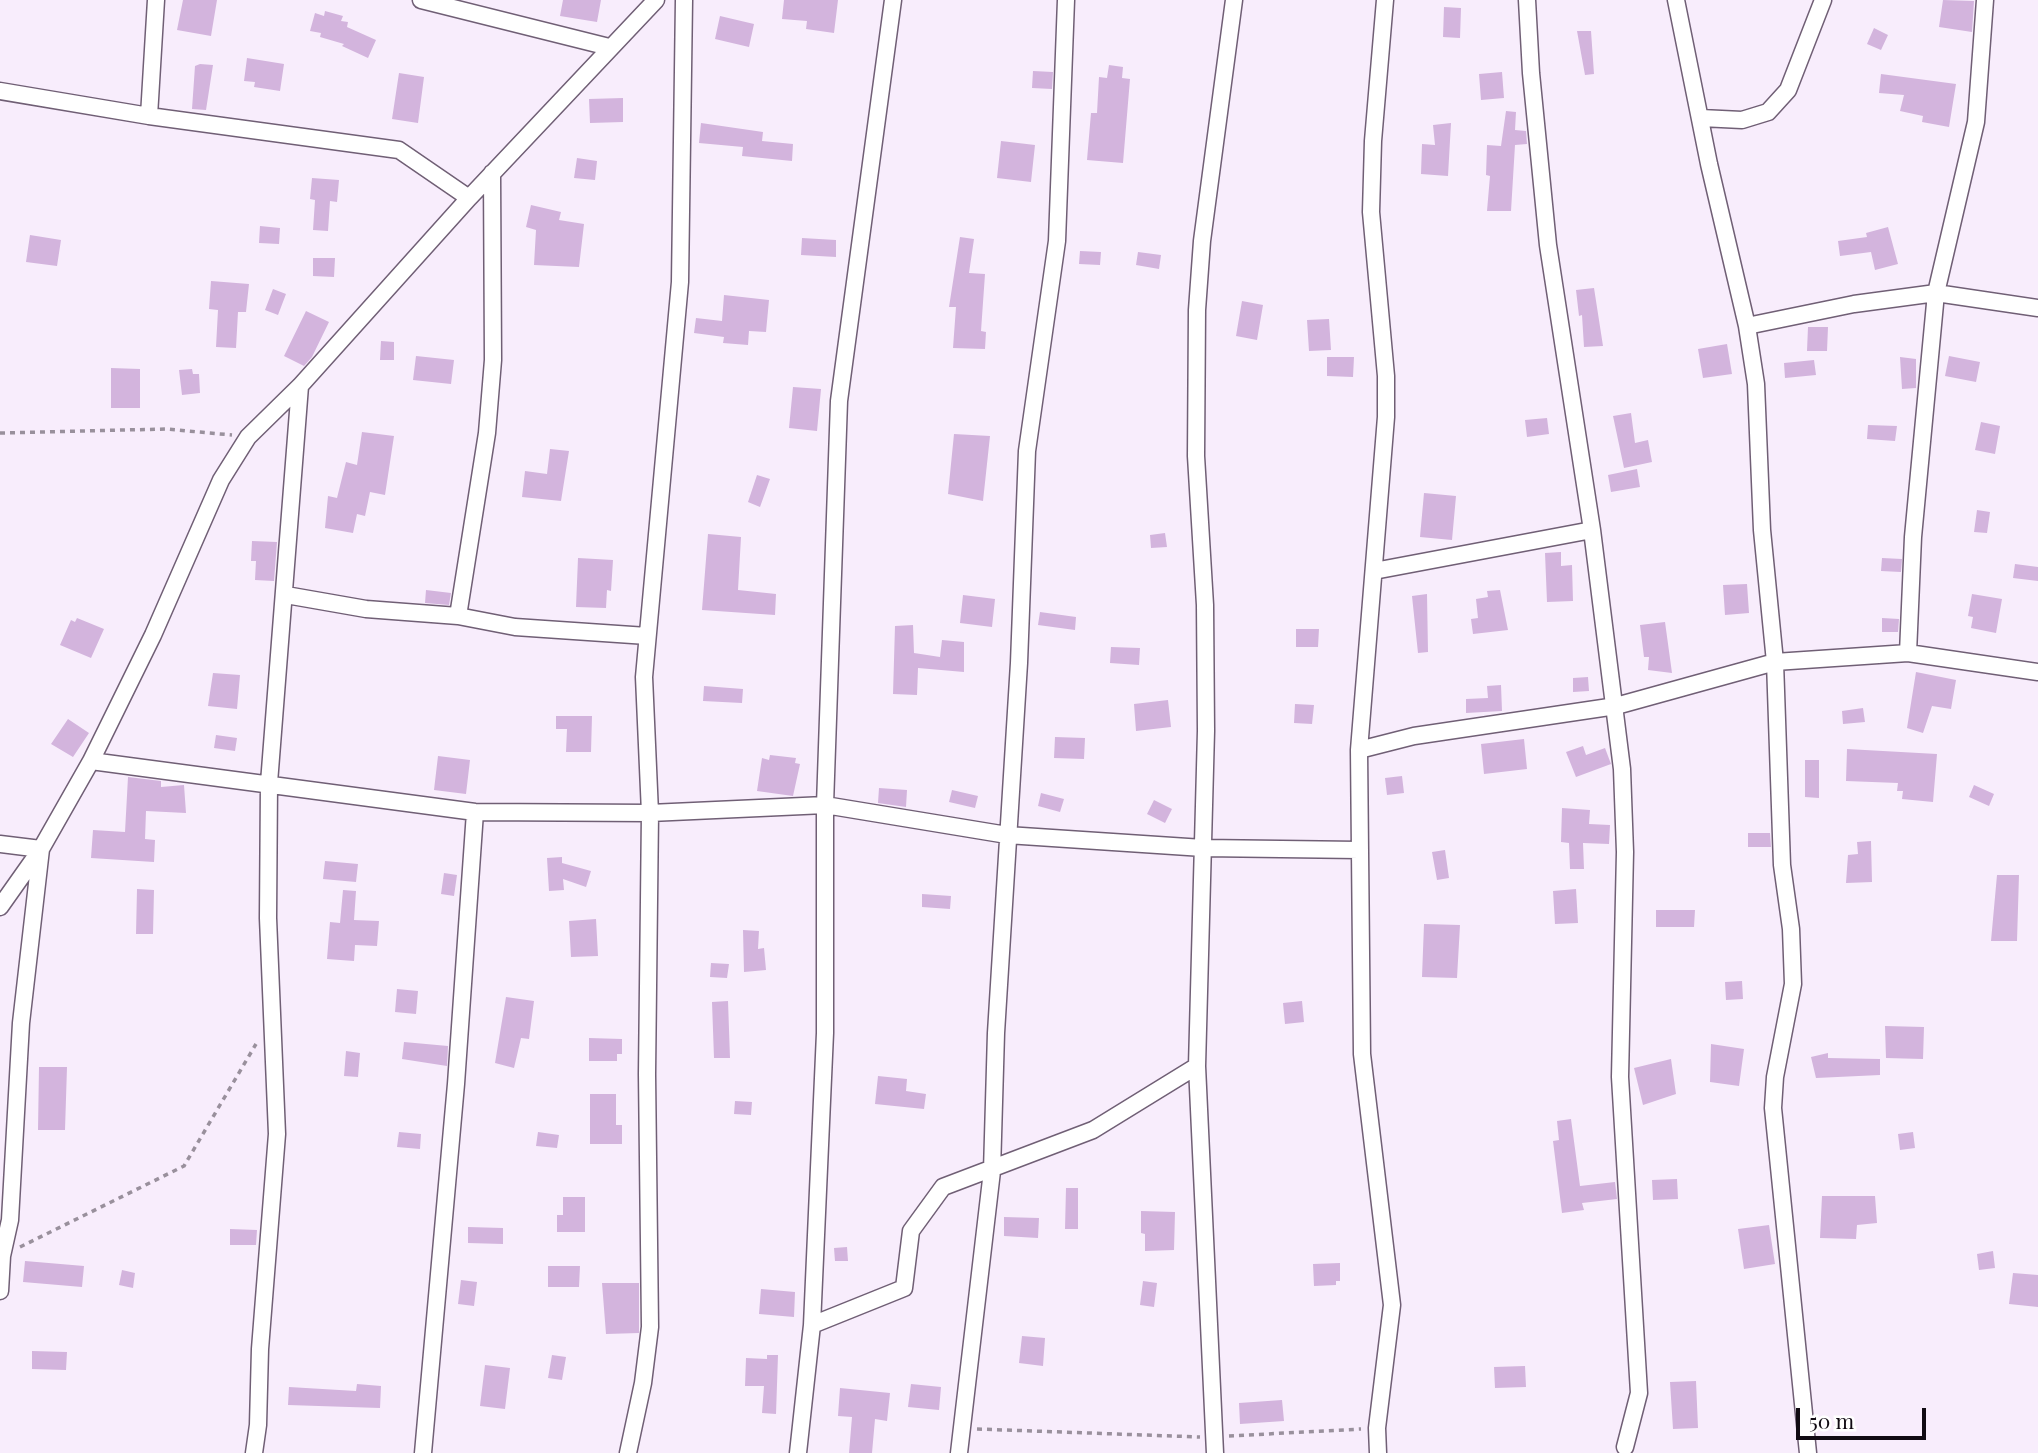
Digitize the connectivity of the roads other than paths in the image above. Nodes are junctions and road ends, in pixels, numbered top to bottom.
1 (156, 0) edge
2 (421, 0) edge
3 (656, 0) edge
4 (684, 0) edge
5 (893, 0) edge
6 (1066, 0) edge
7 (1234, 0) edge
8 (1385, 0) edge
9 (1527, 0) edge
10 (1676, 0) edge
11 (1823, 0) edge
12 (1985, 0) edge
13 (609, 47) junction
14 (0, 91) edge
15 (149, 116) junction
16 (1701, 118) junction
17 (492, 173) junction
18 (468, 198) junction
19 (1936, 293) junction
20 (2038, 308) edge
21 (1747, 326) junction
22 (300, 386) junction
23 (1592, 530) junction
24 (1374, 570) junction
25 (286, 595) junction
26 (458, 616) junction
27 (647, 636) junction
28 (1908, 653) junction
29 (1775, 662) junction
30 (2038, 672) edge
31 (1616, 706) junction
32 (1359, 750) junction
33 (91, 761) junction
34 (269, 783) junction
35 (825, 805) junction
36 (475, 812) junction
37 (650, 813) junction
38 (1007, 835) junction
39 (0, 844) edge
40 (1203, 848) junction
41 (41, 849) junction
42 (1359, 850) junction
43 (0, 907) edge
44 (1197, 1066) junction
45 (992, 1171) junction
46 (0, 1291) edge
47 (812, 1325) junction
48 (1214, 1445) edge
49 (1625, 1447) dead end
50 (254, 1453) edge
51 (423, 1453) edge
52 (628, 1453) edge
53 (798, 1453) edge
54 (959, 1453) edge
55 (1378, 1453) edge
56 (1808, 1453) edge

1 - 15 street
2 - 13 street
3 - 13 street
4 - 27 street
5 - 35 street
6 - 38 street
7 - 40 street
8 - 24 street
9 - 23 street
10 - 16 street
11 - 16 street
12 - 19 street
13 - 17 street
14 - 15 street
15 - 18 street
16 - 21 street
17 - 18 street
17 - 26 street
18 - 22 street
19 - 20 street
19 - 21 street
19 - 28 street
21 - 29 street
22 - 25 street
22 - 33 street
23 - 24 street
23 - 31 street
24 - 32 street
25 - 26 street
25 - 34 street
26 - 27 street
27 - 37 street
28 - 29 street
28 - 30 street
29 - 31 street
29 - 56 street
31 - 32 street
31 - 49 street
32 - 42 street
33 - 34 street
33 - 41 street
34 - 36 street
34 - 50 street
35 - 37 street
35 - 38 street
35 - 47 street
36 - 37 street
36 - 51 street
37 - 52 street
38 - 40 street
38 - 45 street
39 - 41 street
40 - 42 street
40 - 44 street
41 - 43 street
41 - 46 street
42 - 55 street
44 - 45 street
44 - 48 street
45 - 47 street
45 - 54 street
47 - 53 street

